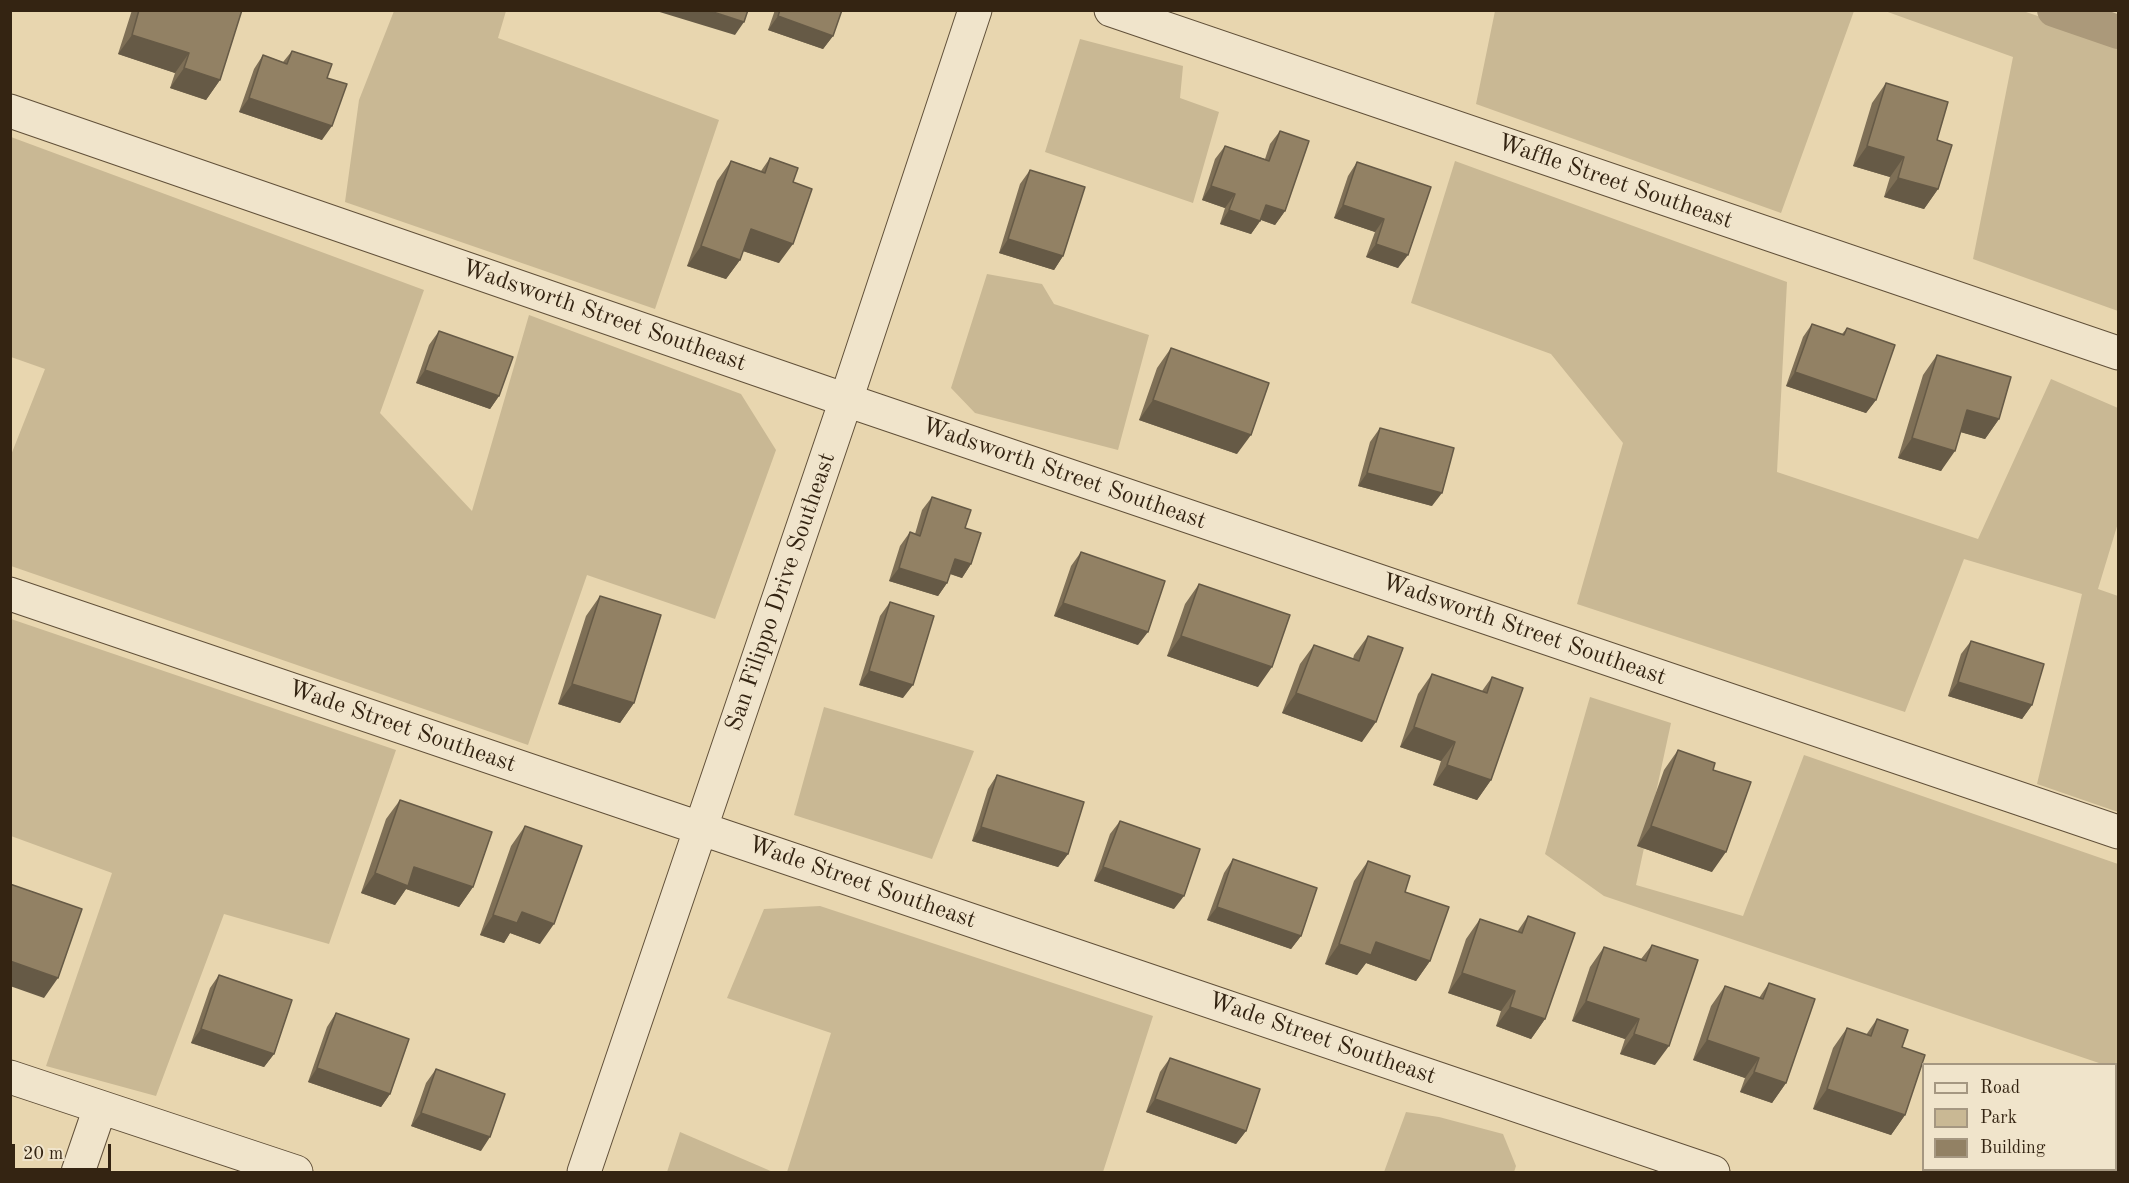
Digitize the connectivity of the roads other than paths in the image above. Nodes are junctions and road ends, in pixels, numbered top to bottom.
1 (975, 10) edge
2 (1111, 10) edge
3 (10, 111) edge
4 (2118, 353) edge
5 (846, 400) junction
6 (10, 594) edge
7 (700, 828) junction
8 (2118, 832) edge
9 (10, 1077) edge
10 (100, 1108) junction
11 (78, 1173) edge
12 (296, 1173) edge
13 (584, 1173) edge
14 (1713, 1173) edge

1 - 5 street, San Filippo Drive Southeast
2 - 4 street, Waffle Street Southeast
3 - 5 street, Wadsworth Street Southeast
5 - 7 street, San Filippo Drive Southeast
5 - 8 street, Wadsworth Street Southeast
6 - 7 street, Wade Street Southeast
7 - 13 street, San Filippo Drive Southeast
7 - 14 street, Wade Street Southeast
9 - 10 street
10 - 11 street
10 - 12 street

